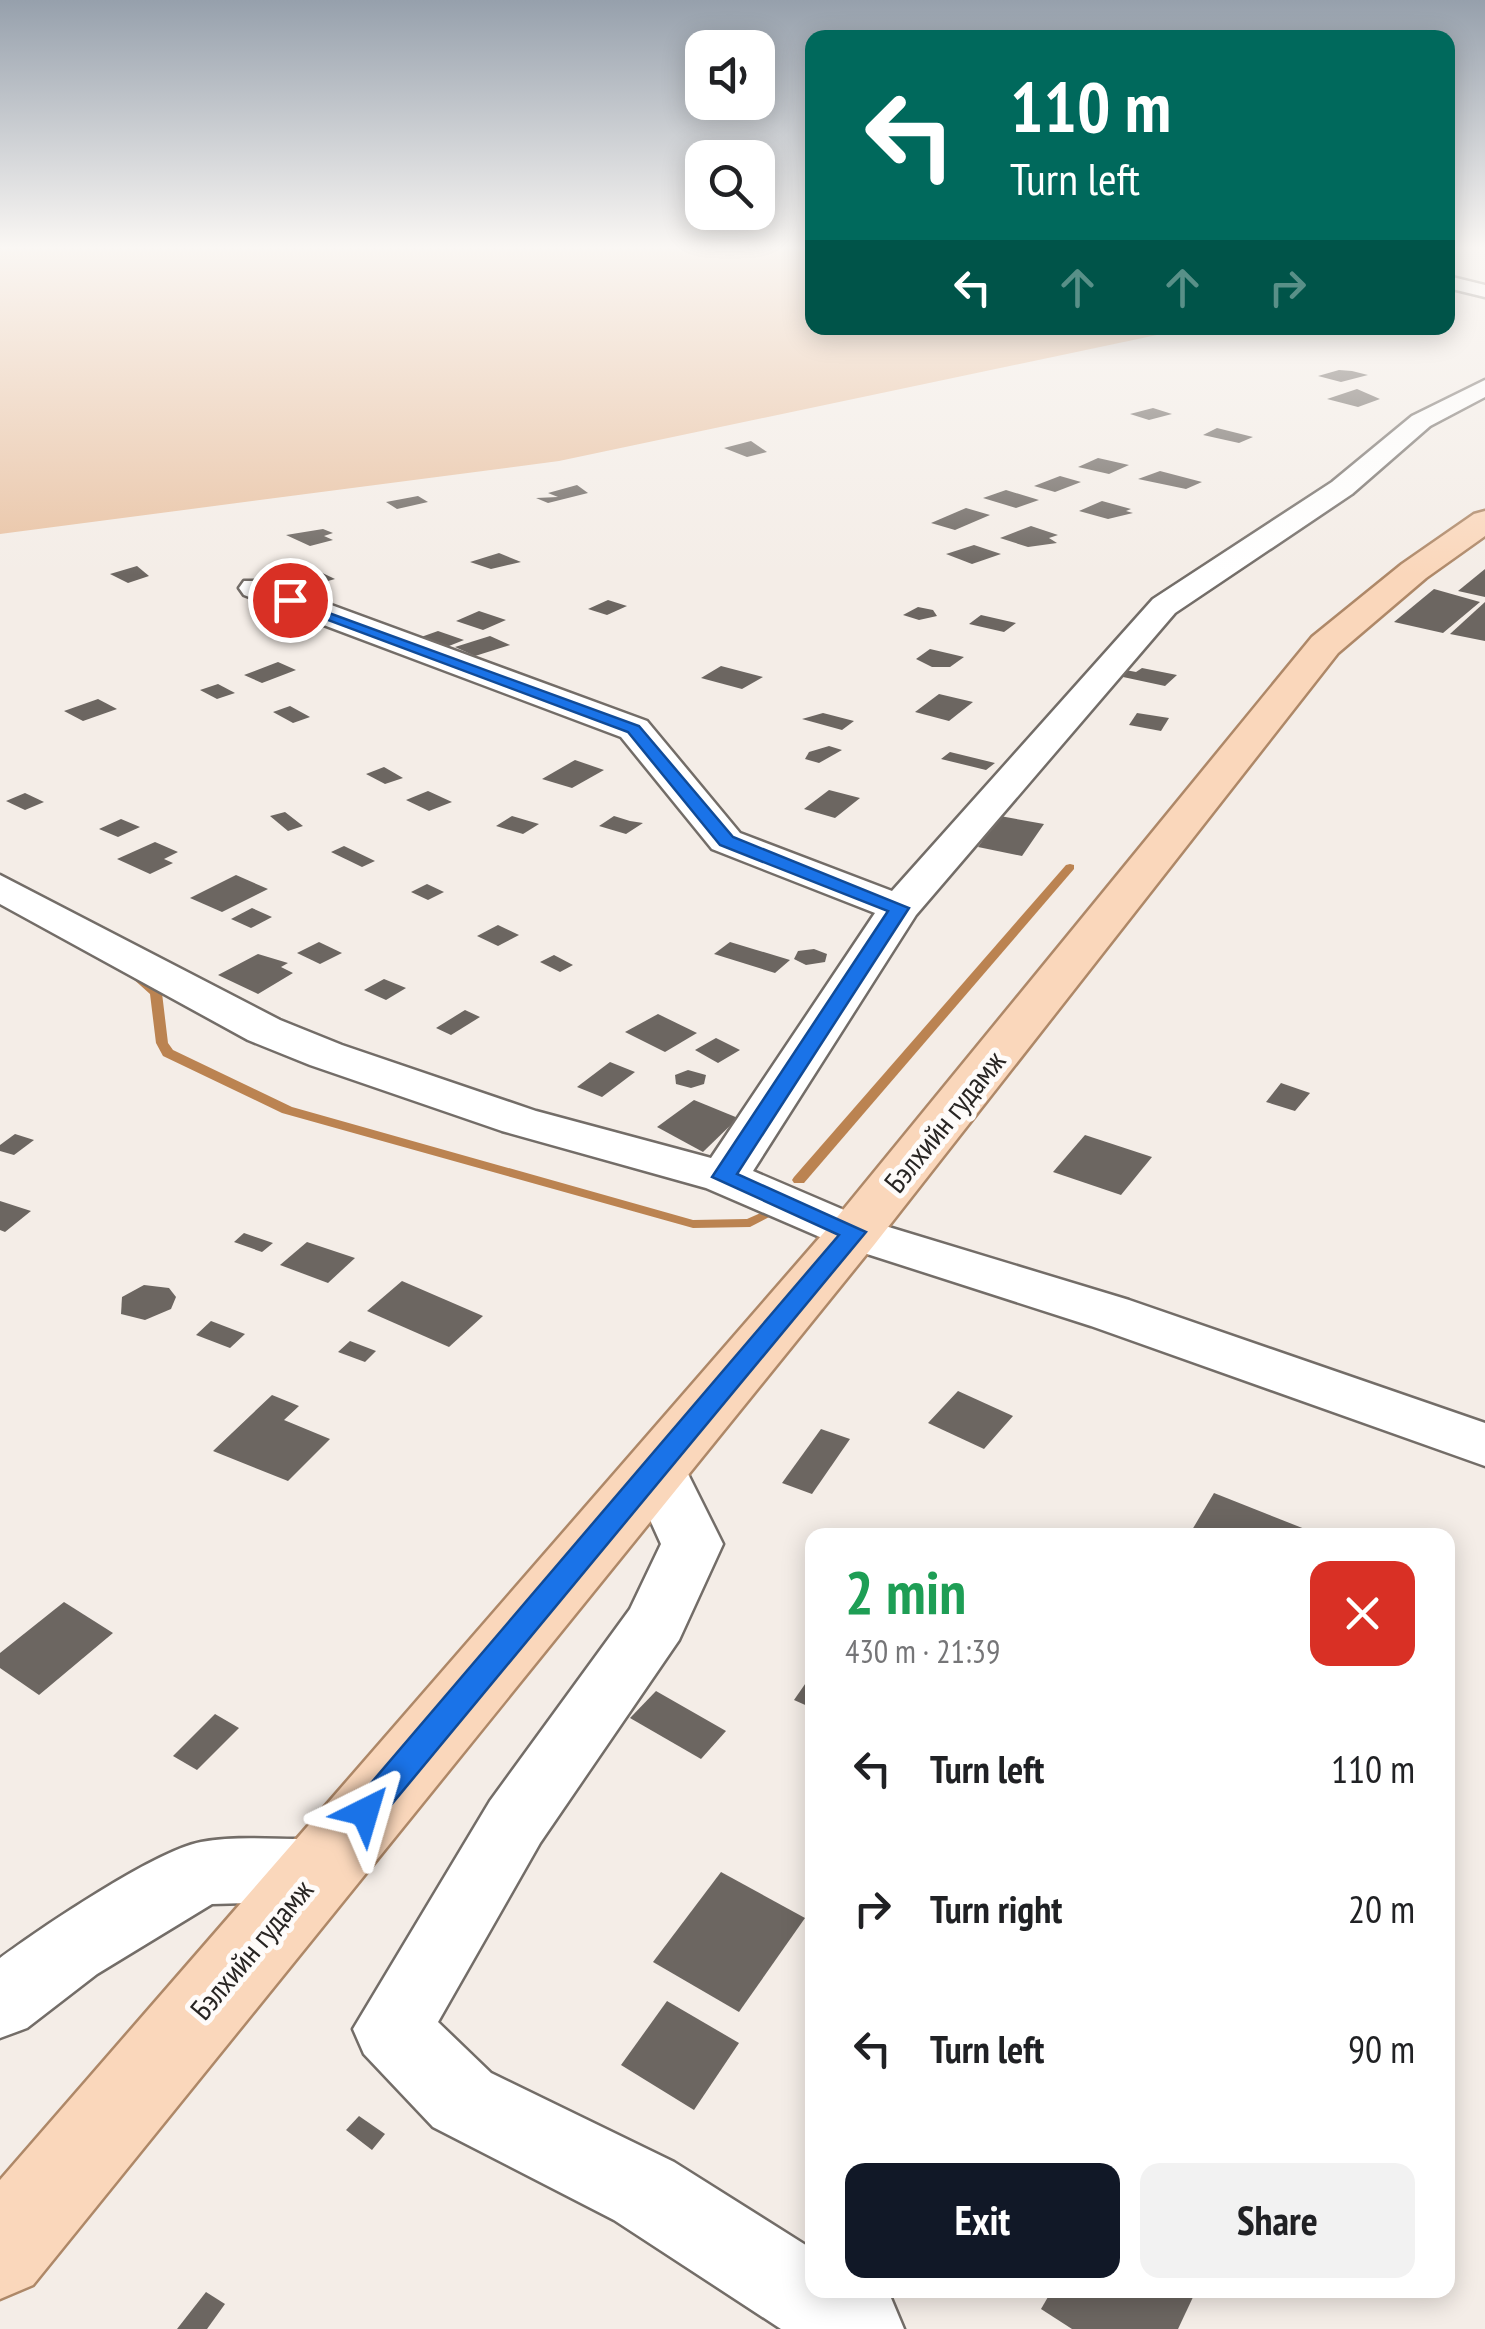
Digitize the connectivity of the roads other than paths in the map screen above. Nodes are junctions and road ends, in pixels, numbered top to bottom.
1 (1485, 387) edge
2 (1485, 521) edge
3 (256, 588) dead end
4 (0, 887) edge
5 (900, 908) junction
6 (724, 1177) junction
7 (854, 1232) junction
8 (1485, 1445) edge
9 (656, 1469) junction
10 (317, 1870) junction
11 (0, 2002) edge
12 (0, 2252) edge
13 (805, 2294) edge
14 (811, 2298) edge
15 (860, 2329) edge

1 - 5 street
2 - 7 main road, Бэлхийн гудамж
3 - 5 street
4 - 6 street
5 - 6 street
6 - 7 street
7 - 8 street
7 - 9 main road, Бэлхийн гудамж
9 - 10 main road, Бэлхийн гудамж
9 - 13 street
10 - 11 street
10 - 12 main road, Бэлхийн гудамж
14 - 15 street

